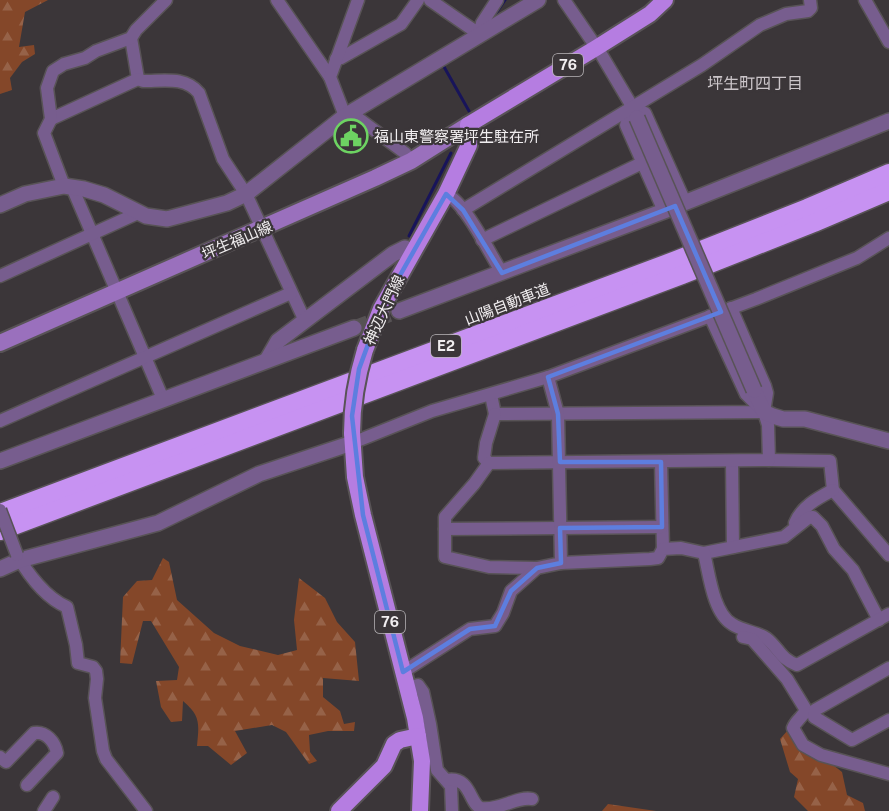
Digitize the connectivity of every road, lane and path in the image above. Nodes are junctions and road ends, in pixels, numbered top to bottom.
1 (166, 0) edge
2 (277, 0) edge
3 (358, 0) edge
4 (417, 0) edge
5 (430, 0) edge
6 (497, 0) edge
7 (538, 0) edge
8 (564, 0) edge
9 (665, 0) edge
10 (810, 0) edge
11 (865, 0) edge
12 (479, 34) junction
13 (131, 38) junction
14 (889, 42) edge
15 (596, 48) junction
16 (336, 59) junction
17 (330, 77) junction
18 (138, 79) junction
19 (635, 113) junction
20 (348, 114) junction
21 (51, 118) junction
22 (889, 121) edge
23 (468, 125) junction
24 (411, 161) junction
25 (644, 162) junction
26 (889, 173) edge
27 (68, 187) junction
28 (889, 191) edge
29 (246, 194) junction
30 (446, 194) junction
31 (685, 202) junction
32 (0, 205) edge
33 (463, 210) junction
34 (664, 211) junction
35 (138, 213) junction
36 (263, 228) junction
37 (93, 235) junction
38 (889, 238) edge
39 (482, 240) junction
40 (413, 252) junction
41 (502, 273) junction
42 (0, 276) edge
43 (116, 292) junction
44 (291, 293) junction
45 (731, 308) junction
46 (399, 311) tunnel mouth
47 (710, 316) junction
48 (305, 321) junction
49 (354, 328) tunnel mouth
50 (292, 330) junction
51 (0, 343) edge
52 (298, 348) junction
53 (144, 358) junction
54 (267, 360) junction
55 (548, 377) junction
56 (491, 395) junction
57 (163, 399) junction
58 (764, 412) junction
59 (495, 414) junction
60 (558, 414) junction
61 (0, 421) edge
62 (352, 438) junction
63 (889, 441) edge
64 (769, 460) junction
65 (0, 461) edge
66 (732, 461) junction
67 (560, 462) junction
68 (661, 462) junction
69 (489, 463) junction
70 (833, 490) junction
71 (0, 512) edge
72 (662, 527) junction
73 (796, 527) junction
74 (561, 528) junction
75 (445, 529) junction
76 (0, 531) edge
77 (733, 547) junction
78 (663, 549) junction
79 (704, 553) junction
80 (889, 555) edge
81 (18, 557) junction
82 (561, 564) junction
83 (537, 568) junction
84 (0, 569) edge
85 (884, 617) edge
86 (729, 623) junction
87 (889, 668) edge
88 (403, 672) junction
89 (407, 688) junction
90 (811, 710) junction
91 (889, 722) edge
92 (418, 736) junction
93 (2, 763) edge
94 (889, 774) edge
95 (447, 780) junction
96 (27, 785) dead end
97 (53, 797) dead end
98 (532, 799) dead end
99 (44, 811) edge
100 (146, 811) edge
101 (339, 811) edge
102 (420, 811) edge
103 (452, 811) edge

1 - 13 street
2 - 17 street
3 - 16 street
4 - 16 street
5 - 12 street
6 - 12 street
7 - 12 street
8 - 15 street
9 - 15 main road, 76
10 - 19 street
11 - 14 street
12 - 20 street
13 - 18 street
13 - 21 street
15 - 19 street
15 - 23 main road, 76
16 - 17 street
17 - 20 street
18 - 21 street
18 - 29 street
19 - 25 street
19 - 31 street
19 - 33 street
19 - 58 street, bridge
20 - 24 street
20 - 29 street
21 - 27 street
22 - 31 street
23 - 24 main road, 坪生福山線
23 - 30 main road, 神辺大門線 / 76
24 - 36 main road, 坪生福山線
25 - 34 street
25 - 39 street
26 - 71 highway, 山陽自動車道 / E2
27 - 32 street
27 - 35 street
27 - 37 street
28 - 76 highway, E2
29 - 35 street
29 - 36 street
30 - 33 street
30 - 40 main road, 神辺大門線 / 76
31 - 34 street
33 - 39 street
34 - 41 street
35 - 37 street
36 - 43 main road, 坪生福山線
36 - 44 street
37 - 42 street
37 - 43 street
38 - 45 street
39 - 41 street
40 - 48 street
40 - 62 main road, 神辺大門線 / 76, bridge
41 - 46 street
43 - 51 main road, 坪生福山線
43 - 53 street
44 - 48 street
44 - 53 street
45 - 47 street
45 - 58 street
47 - 55 street
47 - 58 street
48 - 50 street
49 - 52 street
50 - 52 street
50 - 54 street
52 - 54 street
53 - 57 street
53 - 61 street
54 - 57 street
55 - 56 street
55 - 60 street
56 - 59 street
56 - 62 street
57 - 65 street
58 - 60 street
58 - 63 street
58 - 64 street
59 - 60 street
59 - 69 street
60 - 67 street
62 - 81 street
62 - 88 main road, 神辺大門線 / 76
64 - 66 street
64 - 70 street
66 - 68 street
66 - 77 street
67 - 68 street
67 - 69 street
67 - 74 street
68 - 72 street
69 - 75 street
70 - 73 street
70 - 80 street
71 - 81 street, bridge
72 - 74 street
72 - 78 street
73 - 77 street
73 - 85 street
74 - 75 street
74 - 82 street
75 - 83 street
77 - 79 street
78 - 79 street
78 - 82 street
79 - 86 street
81 - 84 street
81 - 100 street
82 - 83 street
83 - 88 street
85 - 86 street
86 - 90 street
87 - 90 street
88 - 89 main road, 神辺大門線 / 76
89 - 92 main road, 神辺大門線 / 76
89 - 95 street
90 - 91 street
90 - 94 street
92 - 101 main road
92 - 102 main road, 神辺大門線 / 76
93 - 96 street
95 - 98 street
95 - 103 street
97 - 99 street

